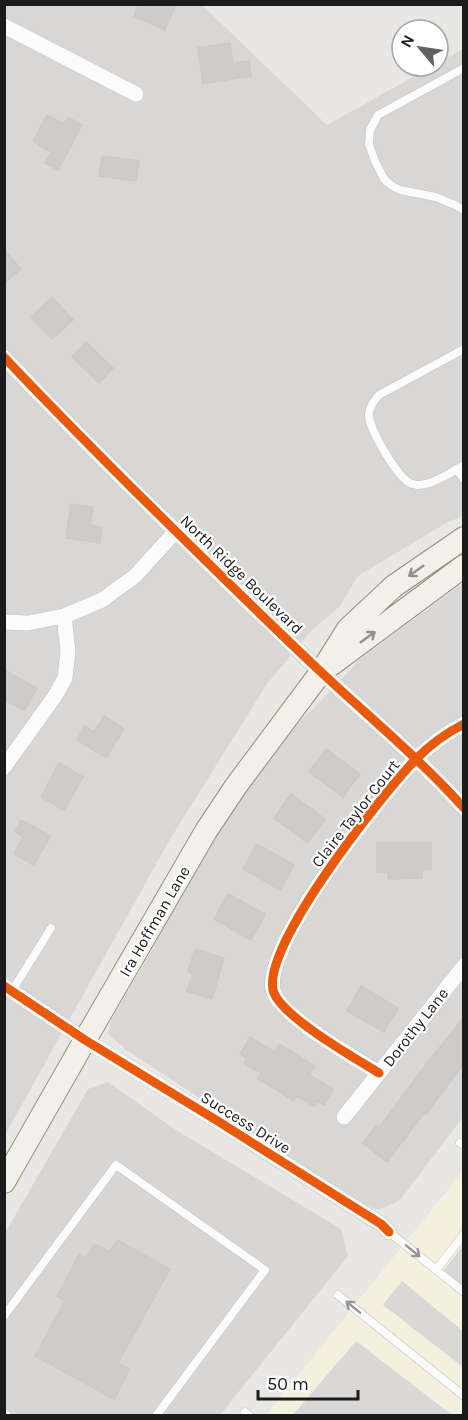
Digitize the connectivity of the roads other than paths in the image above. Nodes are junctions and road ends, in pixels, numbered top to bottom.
1 (4, 26) edge
2 (464, 68) edge
3 (136, 94) dead end
4 (464, 210) edge
5 (464, 349) edge
6 (4, 357) edge
7 (460, 467) edge
8 (464, 479) edge
9 (176, 531) junction
10 (463, 536) edge
11 (464, 566) edge
12 (64, 616) junction
13 (4, 622) edge
14 (321, 672) junction
15 (464, 724) edge
16 (416, 759) junction
17 (4, 767) edge
18 (464, 807) edge
19 (51, 928) dead end
20 (464, 966) edge
21 (8, 988) edge
22 (85, 1040) junction
23 (379, 1074) junction
24 (344, 1117) dead end
25 (4, 1182) edge
26 (389, 1232) joint
27 (462, 1237) edge
28 (436, 1269) junction
29 (464, 1292) edge
30 (338, 1295) dead end
31 (4, 1316) edge
32 (464, 1396) edge
33 (4, 1413) edge
34 (8, 1416) edge
35 (156, 1416) edge

1 - 3 street
2 - 4 lane
5 - 7 lane
6 - 9 street, North Ridge Boulevard
7 - 8 lane
9 - 12 street
9 - 14 street, North Ridge Boulevard
10 -> 14 main road, Ira Hoffman Lane
14 -> 11 main road, Ira Hoffman Lane
12 - 13 street
12 - 17 street
14 - 16 street, North Ridge Boulevard
14 - 22 main road, Ira Hoffman Lane
15 - 16 street, Claire Taylor Court
16 - 18 street, North Ridge Boulevard
16 - 23 street, Claire Taylor Court
19 - 21 lane
20 - 23 street, Dorothy Lane
21 - 22 street, Success Drive
22 - 25 main road, Ira Hoffman Lane
22 - 26 street, Success Drive
23 - 24 street, Dorothy Lane
26 -> 28 lane
27 - 28 lane
28 - 29 lane
32 -> 30 lane
31 - 35 lane
33 - 34 lane

